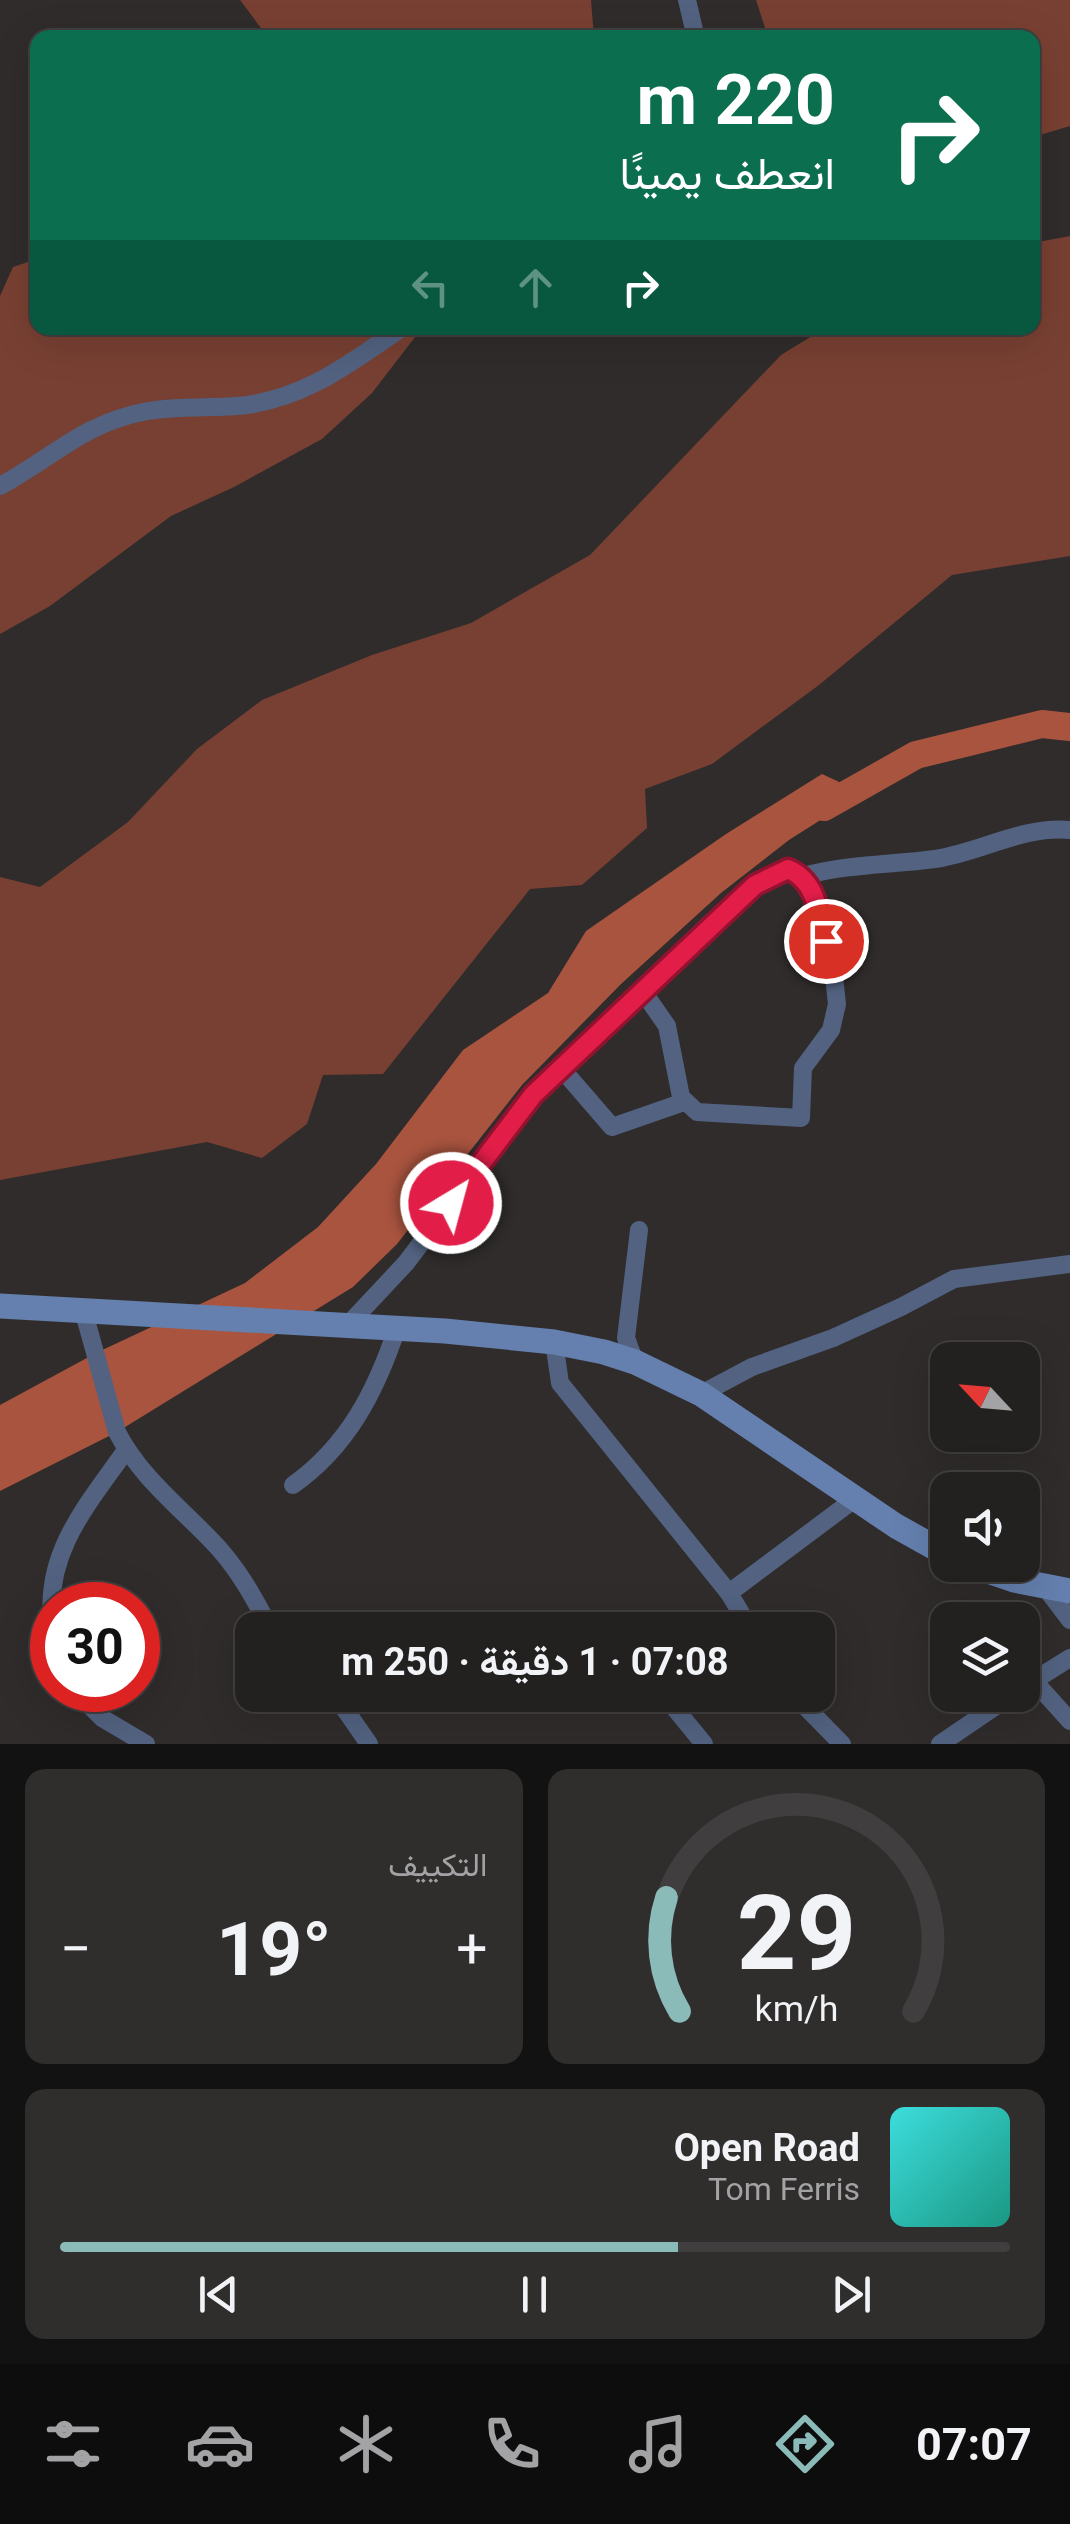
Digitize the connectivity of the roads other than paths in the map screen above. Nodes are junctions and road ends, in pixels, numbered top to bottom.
1 (688, 0) edge
2 (694, 30) edge
3 (392, 335) edge
4 (0, 486) edge
5 (1070, 830) edge
6 (804, 876) junction
7 (642, 990) junction
8 (561, 1068) junction
9 (684, 1102) junction
10 (639, 1230) dead end
11 (1070, 1264) edge
12 (0, 1306) edge
13 (84, 1313) junction
14 (347, 1326) junction
15 (397, 1328) junction
16 (554, 1342) junction
17 (635, 1362) junction
18 (701, 1394) junction
19 (126, 1450) junction
20 (292, 1485) dead end
21 (856, 1498) junction
22 (930, 1544) edge
23 (54, 1582) edge
24 (1032, 1582) edge
25 (1058, 1589) edge
26 (729, 1594) junction
27 (261, 1612) edge
28 (740, 1612) edge
29 (1070, 1620) edge
30 (1070, 1658) edge
31 (1040, 1677) edge
32 (1040, 1696) edge
33 (96, 1712) edge
34 (347, 1712) edge
35 (678, 1712) edge
36 (811, 1712) edge
37 (987, 1712) edge
38 (1070, 1722) edge
39 (146, 1744) edge
40 (369, 1744) edge
41 (704, 1744) edge
42 (842, 1744) edge
43 (940, 1744) edge

1 - 2 street
3 - 4 street
5 - 6 street
6 - 7 street
6 - 9 street
7 - 8 street
7 - 9 street
8 - 9 street
8 - 14 street
10 - 17 street
11 - 18 street
12 - 13 street
13 - 14 street
13 - 19 street
14 - 15 street
15 - 16 street
15 - 20 street
16 - 17 street
16 - 26 street
17 - 18 street
18 - 21 street
19 - 23 street
19 - 27 street
21 - 22 street
21 - 26 street
24 - 25 street
25 - 29 street
26 - 28 street
30 - 31 street
32 - 38 street
33 - 39 street
34 - 40 street
35 - 41 street
36 - 42 street
37 - 43 street

